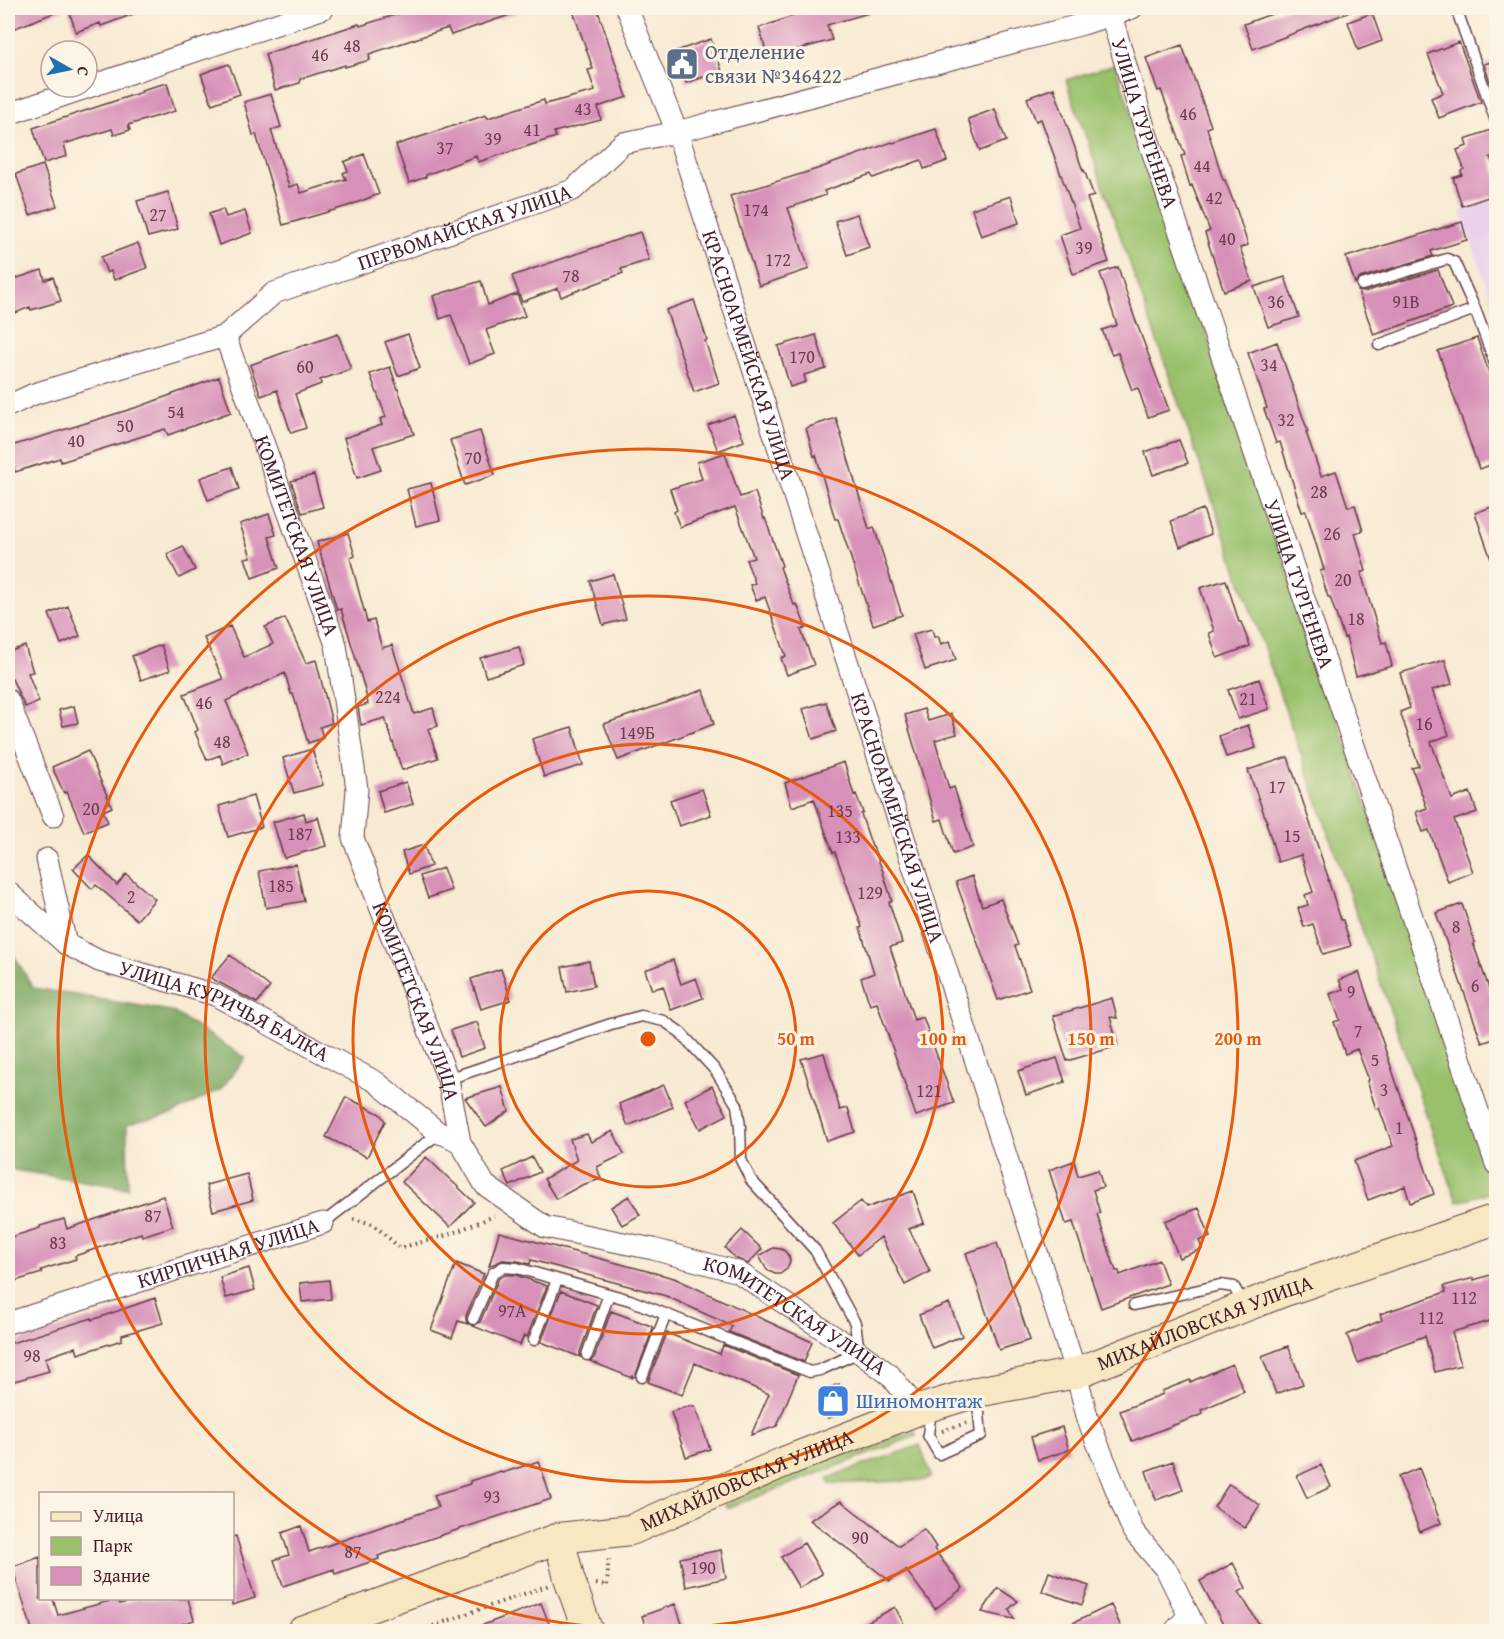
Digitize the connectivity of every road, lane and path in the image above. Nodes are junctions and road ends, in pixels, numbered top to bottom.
1 (324, 8) edge
2 (627, 8) edge
3 (1132, 8) edge
4 (1456, 8) edge
5 (1107, 11) edge
6 (8, 114) edge
7 (1497, 121) edge
8 (677, 132) junction
9 (1362, 285) dead end
10 (1475, 309) junction
11 (225, 336) junction
12 (1379, 345) dead end
13 (1497, 366) edge
14 (8, 405) edge
15 (8, 700) edge
16 (53, 816) dead end
17 (47, 859) dead end
18 (8, 892) edge
19 (66, 944) junction
20 (448, 1079) junction
21 (439, 1133) junction
22 (460, 1142) junction
23 (1497, 1164) edge
24 (495, 1216) dead end
25 (328, 1219) junction
26 (1497, 1220) edge
27 (557, 1280) junction
28 (609, 1294) junction
29 (1134, 1305) dead end
30 (1244, 1306) junction
31 (666, 1314) junction
32 (473, 1319) dead end
33 (8, 1323) edge
34 (534, 1340) dead end
35 (859, 1352) junction
36 (587, 1355) dead end
37 (1076, 1373) junction
38 (642, 1377) dead end
39 (977, 1392) junction
40 (925, 1408) junction
41 (559, 1538) junction
42 (1193, 1623) edge
43 (302, 1632) edge
44 (588, 1632) edge
45 (1174, 1632) edge

1 - 6 street
2 - 8 street, КРАСНОАРМЕЙСКАЯ УЛИЦА
3 - 5 street, ПЕРВОМАЙСКАЯ УЛИЦА
4 - 7 lane
5 - 8 street, ПЕРВОМАЙСКАЯ УЛИЦА
5 - 23 street, УЛИЦА ТУРГЕНЕВА
8 - 11 street, ПЕРВОМАЙСКАЯ УЛИЦА
8 - 37 street, КРАСНОАРМЕЙСКАЯ УЛИЦА
9 - 10 lane
10 - 12 lane
10 - 13 lane
11 - 14 street, ПЕРВОМАЙСКАЯ УЛИЦА
11 - 20 street, КОМИТЕТСКАЯ УЛИЦА
15 - 16 street
17 - 19 street
18 - 19 street, УЛИЦА КУРИЧЬЯ БАЛКА
19 - 21 street, УЛИЦА КУРИЧЬЯ БАЛКА
20 - 22 street, КОМИТЕТСКАЯ УЛИЦА
20 - 35 lane
21 - 22 street
21 - 25 lane, КИРПИЧНАЯ УЛИЦА
22 - 35 street, КОМИТЕТСКАЯ УЛИЦА
24 - 25 path
25 - 33 street, КИРПИЧНАЯ УЛИЦА
26 - 30 main road, МИХАЙЛОВСКАЯ УЛИЦА
27 - 28 lane
27 - 32 lane
27 - 34 lane
28 - 31 lane
28 - 36 lane
29 - 30 lane
30 - 37 main road, МИХАЙЛОВСКАЯ УЛИЦА
31 - 35 lane
31 - 38 lane
35 - 40 street, КОМИТЕТСКАЯ УЛИЦА
37 - 39 main road, МИХАЙЛОВСКАЯ УЛИЦА
37 - 42 street, КРАСНОАРМЕЙСКАЯ УЛИЦА
39 - 40 main road, МИХАЙЛОВСКАЯ УЛИЦА
39 - 40 lane
40 - 41 main road, МИХАЙЛОВСКАЯ УЛИЦА
41 - 43 main road, МИХАЙЛОВСКАЯ УЛИЦА
41 - 44 main road
42 - 45 street, КРАСНОАРМЕЙСКАЯ УЛИЦА

